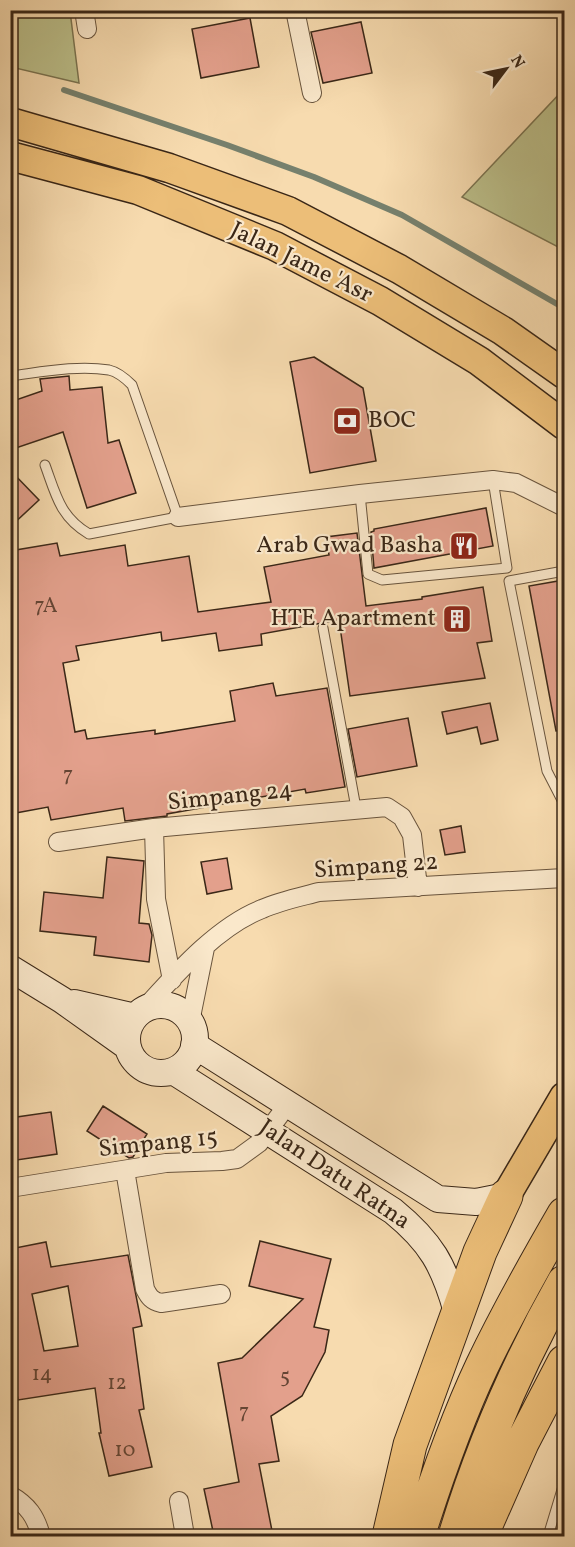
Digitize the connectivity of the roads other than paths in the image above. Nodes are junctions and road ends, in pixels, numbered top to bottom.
1 (84, 10) edge
2 (295, 10) edge
3 (87, 29) dead end
4 (312, 93) dead end
5 (10, 122) edge
6 (10, 156) edge
7 (564, 374) edge
8 (10, 376) edge
9 (564, 425) edge
10 (45, 465) dead end
11 (493, 480) junction
12 (360, 494) junction
13 (564, 507) edge
14 (178, 517) junction
15 (564, 571) edge
16 (323, 628) dead end
17 (564, 804) edge
18 (356, 808) junction
19 (153, 828) junction
20 (58, 842) dead end
21 (564, 878) edge
22 (418, 887) junction
23 (205, 948) junction
24 (10, 968) edge
25 (172, 980) junction
26 (62, 1000) junction
27 (139, 1014) junction
28 (192, 1033) junction
29 (128, 1047) junction
30 (173, 1071) junction
31 (564, 1097) edge
32 (288, 1104) junction
33 (269, 1131) junction
34 (125, 1170) junction
35 (10, 1188) edge
36 (506, 1196) junction
37 (564, 1214) edge
38 (564, 1282) edge
39 (221, 1294) dead end
40 (457, 1312) junction
41 (564, 1362) edge
42 (564, 1483) edge
43 (10, 1496) edge
44 (179, 1501) dead end
45 (560, 1514) edge
46 (41, 1536) edge
47 (185, 1536) edge
48 (389, 1536) edge
49 (418, 1536) edge
50 (454, 1536) edge
51 (481, 1536) edge
52 (548, 1536) edge

1 - 3 street
2 - 4 street
5 - 7 main road, Jalan Jame 'Asr
6 - 9 main road, Jalan Jame 'Asr
8 - 14 lane
10 - 14 lane
11 - 12 street
11 - 12 lane
11 - 13 street
12 - 14 street
15 - 17 lane
16 - 18 lane
18 - 19 street, Simpang 24
18 - 22 street, Simpang 24
19 - 20 street
19 - 25 street, Simpang 24
21 - 22 street, Simpang 22
22 - 23 street, Simpang 22
23 - 25 street, Simpang 22
23 - 28 street
24 - 26 main road
25 - 27 street, Simpang 22
26 - 27 main road
26 - 29 main road
27 - 28 main road
27 - 29 main road
28 - 30 main road
28 - 32 main road, Jalan Datu Ratna
29 - 30 main road
30 - 33 main road, Jalan Datu Ratna
31 - 36 main road
32 - 33 street, Simpang 15
32 - 36 main road, Jalan Datu Ratna
33 - 34 street, Simpang 15
33 - 40 main road, Jalan Datu Ratna
34 - 35 street, Simpang 15
34 - 39 street
36 - 40 highway
37 - 49 highway
38 - 50 highway
40 - 48 highway
41 - 51 highway
42 - 45 lane
43 - 46 street
44 - 47 street
45 - 52 lane

